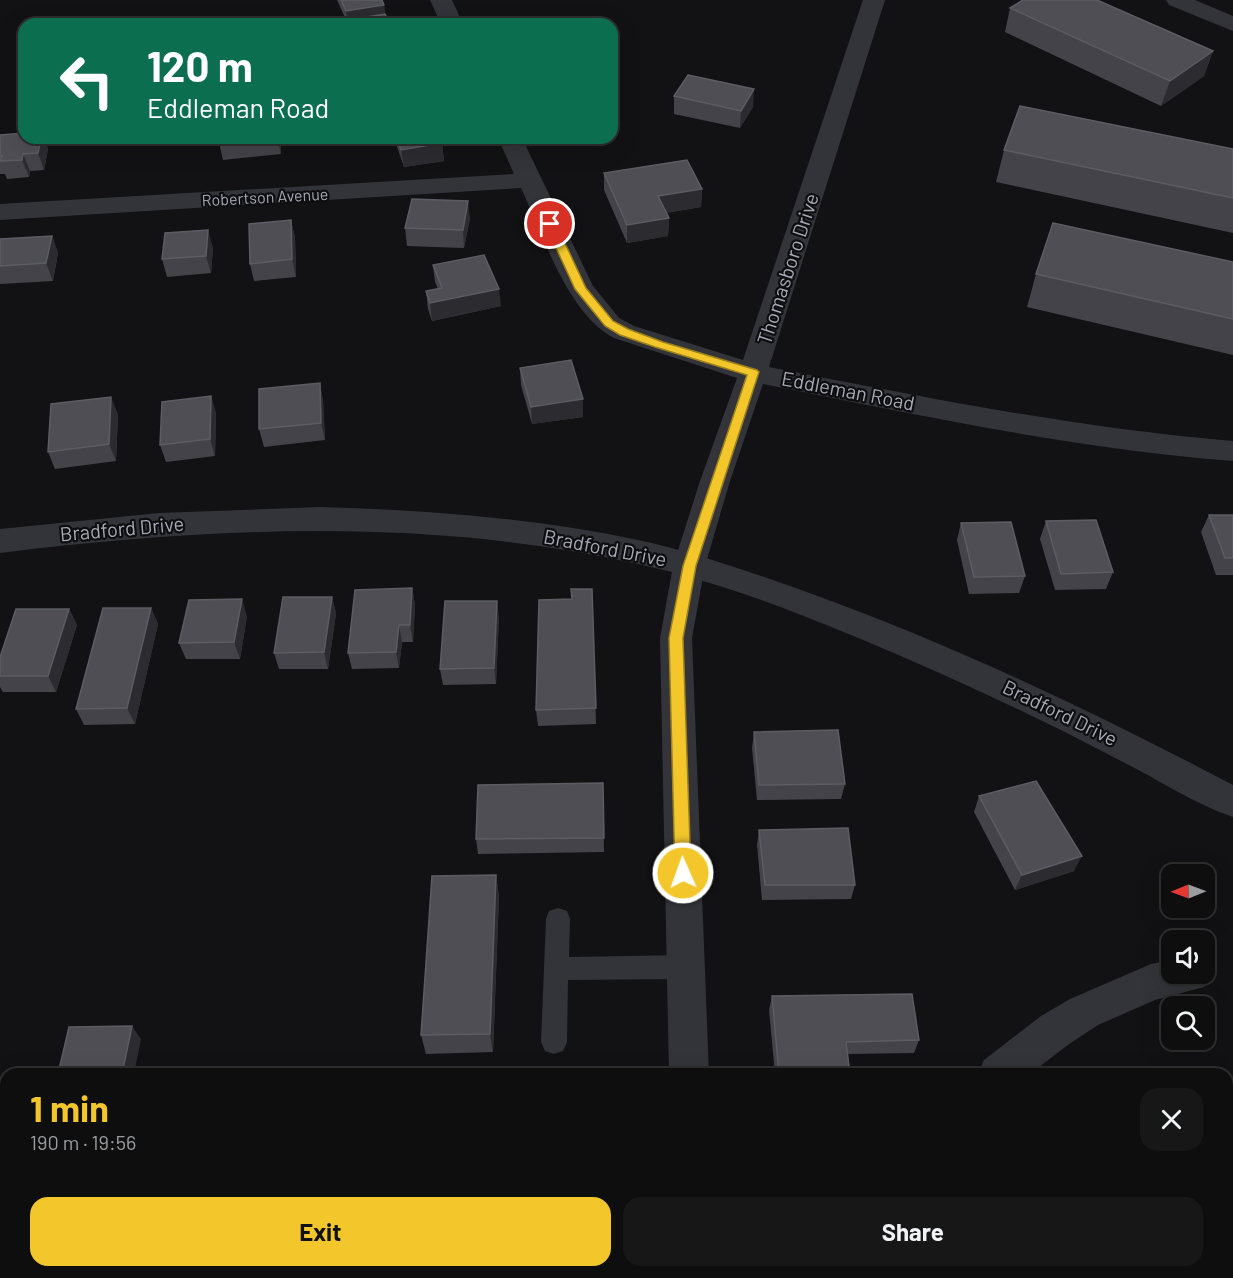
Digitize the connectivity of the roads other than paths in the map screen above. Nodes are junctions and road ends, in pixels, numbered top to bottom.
1 (441, 0) edge
2 (873, 0) edge
3 (1176, 0) edge
4 (450, 18) edge
5 (1233, 24) edge
6 (513, 144) edge
7 (530, 180) junction
8 (0, 212) edge
9 (753, 372) junction
10 (1233, 451) edge
11 (0, 541) edge
12 (689, 566) junction
13 (1233, 802) edge
14 (558, 919) dead end
15 (686, 967) junction
16 (556, 969) junction
17 (1161, 980) edge
18 (554, 1042) dead end
19 (689, 1068) edge
20 (1006, 1068) edge

1 - 4 street
2 - 9 street, Thomasboro Drive
3 - 5 street
6 - 7 street, Eddleman Road
7 - 8 street, Robertson Avenue
7 - 9 street, Eddleman Road
9 - 10 street, Eddleman Road
9 - 12 street, Thomasboro Drive
11 - 12 street, Bradford Drive
12 - 13 street, Bradford Drive
12 - 15 street, Thomasboro Drive
14 - 16 lane
15 - 16 lane
15 - 19 street, Thomasboro Drive
16 - 18 lane
17 - 20 street

